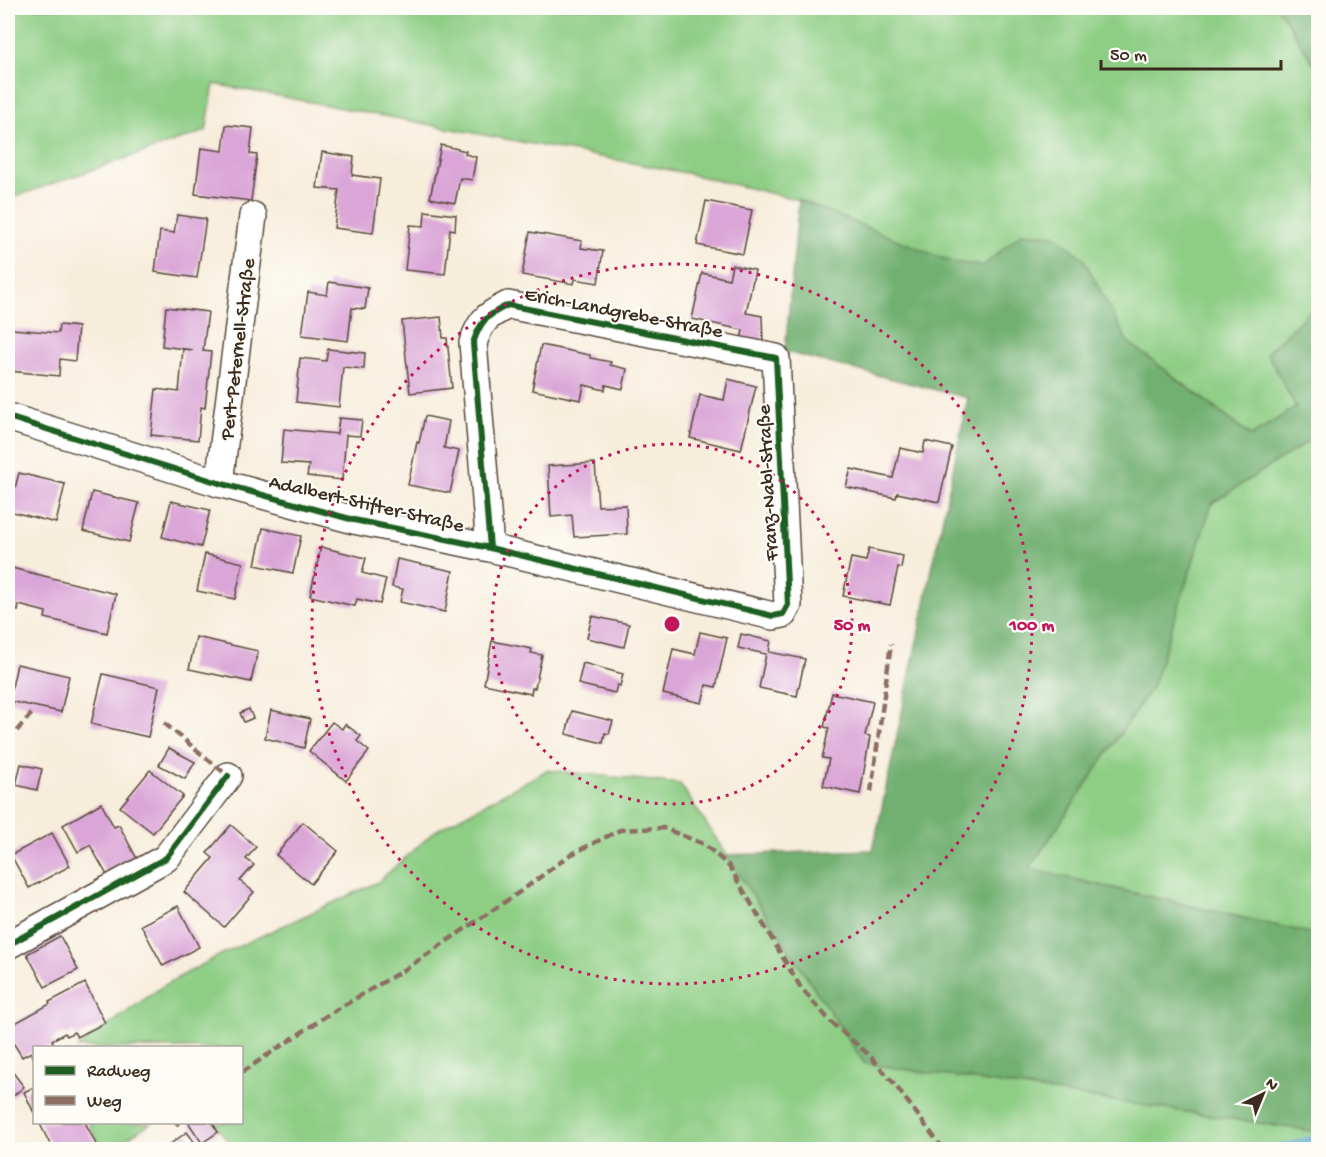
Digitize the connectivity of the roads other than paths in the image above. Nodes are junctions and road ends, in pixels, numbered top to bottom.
1 (253, 216) dead end
2 (777, 358) joint
3 (8, 417) edge
4 (219, 483) junction
5 (490, 548) junction
6 (788, 605) joint
7 (228, 776) dead end
8 (8, 945) edge

1 - 4 street, Pert-Peternell-Straße
2 - 5 street, Erich-Landgrebe-Straße
2 - 6 street, Franz-Nabl-Straße
3 - 4 street, Adalbert-Stifter-Straße
4 - 5 street, Adalbert-Stifter-Straße
5 - 6 street, Adalbert-Stifter-Straße
7 - 8 street

